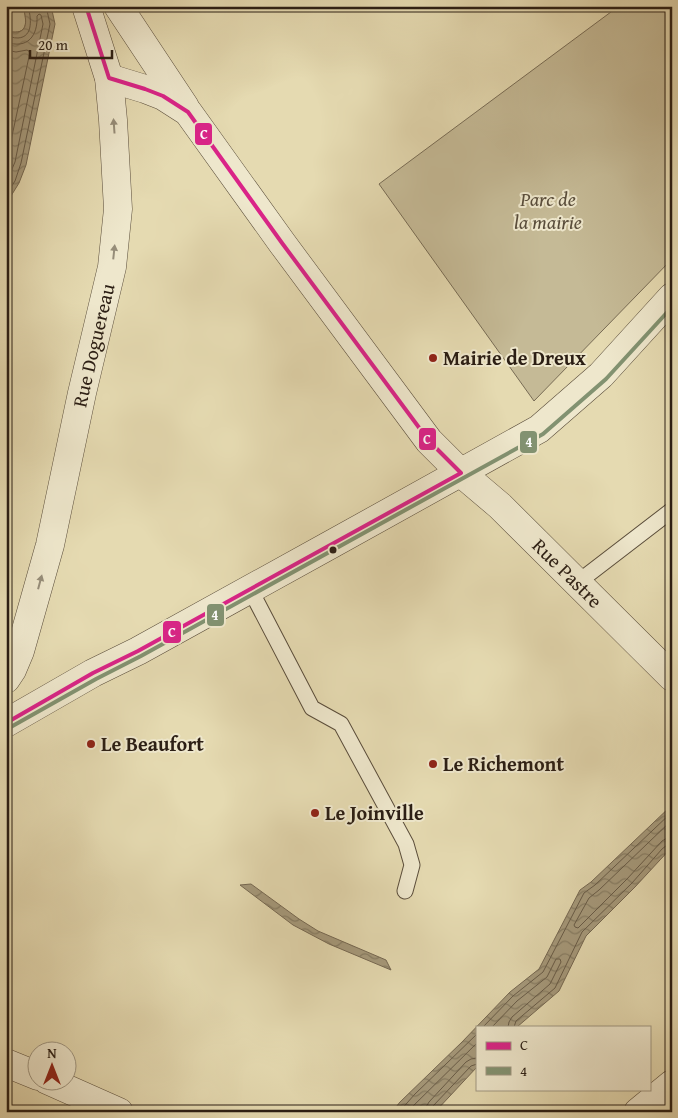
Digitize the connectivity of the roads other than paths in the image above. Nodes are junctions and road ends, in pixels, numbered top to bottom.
1 (86, 6) edge
2 (118, 6) edge
3 (109, 78) junction
4 (188, 112) junction
5 (672, 296) edge
6 (461, 473) junction
7 (672, 510) edge
8 (577, 583) junction
9 (250, 589) junction
10 (672, 677) edge
11 (6, 679) edge
12 (6, 723) edge
13 (405, 891) dead end
14 (6, 1063) edge
15 (28, 1072) edge
16 (672, 1084) edge
17 (68, 1090) edge
18 (109, 1110) edge
19 (638, 1112) edge

1 - 3 street, Rue Doguereau
2 - 4 street, Rue Pastre
3 - 4 street
11 -> 3 street, Rue Doguereau
4 - 6 street, Rue Pastre
5 - 6 street
6 - 8 street, Rue Pastre
6 - 9 street
7 - 8 lane
8 - 10 street, Rue Pastre
9 - 12 street
9 - 13 lane
14 - 15 street
16 - 19 street
17 - 18 street

